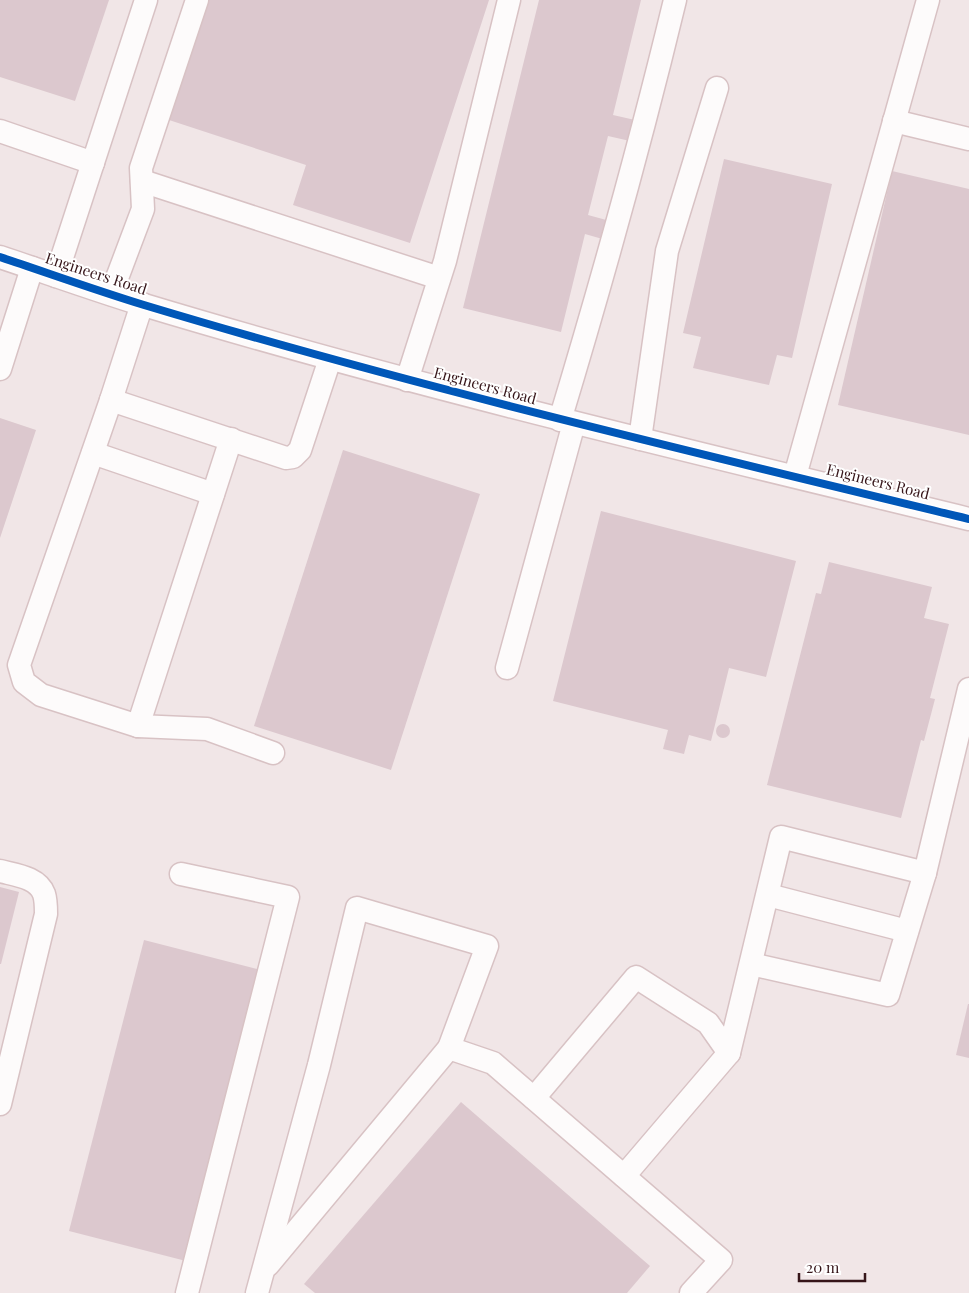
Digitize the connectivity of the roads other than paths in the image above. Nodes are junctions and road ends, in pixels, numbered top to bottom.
1 (146, 0) edge
2 (197, 0) edge
3 (510, 0) edge
4 (675, 0) edge
5 (928, 0) edge
6 (717, 88) dead end
7 (894, 121) junction
8 (0, 131) edge
9 (969, 139) edge
10 (93, 163) junction
11 (142, 181) junction
12 (0, 257) edge
13 (32, 268) junction
14 (56, 276) junction
15 (439, 278) junction
16 (111, 294) junction
17 (142, 304) junction
18 (330, 359) junction
19 (0, 369) edge
20 (407, 380) junction
21 (111, 400) junction
22 (567, 422) junction
23 (231, 439) junction
24 (640, 439) junction
25 (93, 452) junction
26 (794, 476) junction
27 (213, 494) junction
28 (969, 519) edge
29 (507, 668) dead end
30 (969, 688) edge
31 (138, 726) junction
32 (273, 753) dead end
33 (0, 871) edge
34 (925, 873) junction
35 (181, 874) dead end
36 (768, 895) junction
37 (907, 931) junction
38 (751, 964) junction
39 (449, 1048) junction
40 (729, 1054) junction
41 (534, 1098) junction
42 (0, 1104) edge
43 (624, 1176) junction
44 (264, 1270) junction
45 (187, 1293) edge
46 (257, 1293) edge
47 (690, 1293) edge

1 - 10 street
2 - 11 street
3 - 15 street
4 - 22 street
5 - 7 street
6 - 24 street
7 - 9 street
7 - 26 street
8 - 10 street
10 - 14 street
11 - 15 street
11 - 16 street
12 - 13 street, Engineers Road
13 - 14 street, Engineers Road
13 - 19 street
14 - 16 street, Engineers Road
15 - 20 street
16 - 17 street, Engineers Road
17 - 18 street, Engineers Road
17 - 21 street
18 - 20 street, Engineers Road
18 - 23 street
20 - 22 street, Engineers Road
21 - 23 street
21 - 25 street
22 - 24 street, Engineers Road
22 - 29 street
23 - 27 street
24 - 26 street, Engineers Road
25 - 27 street
25 - 31 street
26 - 28 street, Engineers Road
27 - 31 street
30 - 34 street
31 - 32 street
33 - 42 street
34 - 36 street
34 - 37 street
35 - 45 street
36 - 37 street
36 - 38 street
37 - 38 street
38 - 40 street
39 - 41 street
39 - 44 street
39 - 44 street
40 - 41 street
40 - 43 street
41 - 43 street
43 - 47 street
44 - 46 street

